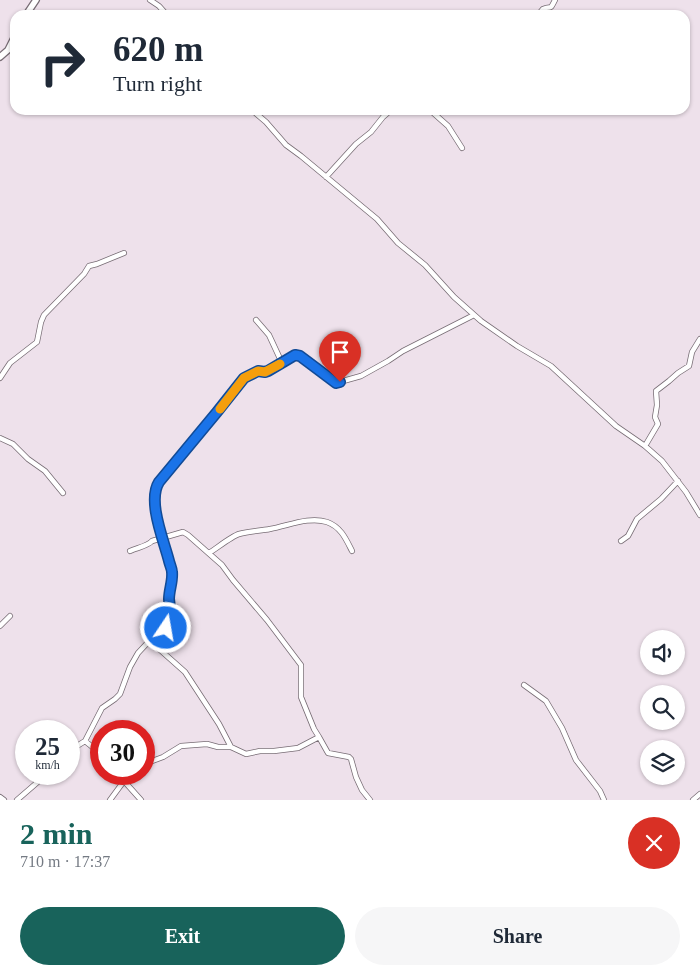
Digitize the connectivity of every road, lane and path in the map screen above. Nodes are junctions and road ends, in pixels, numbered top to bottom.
1 (150, 0) edge
2 (555, 0) edge
3 (163, 10) edge
4 (542, 10) edge
5 (10, 46) edge
6 (0, 57) edge
7 (258, 115) edge
8 (385, 115) edge
9 (436, 115) edge
10 (462, 148) dead end
11 (326, 177) junction
12 (124, 253) dead end
13 (474, 315) junction
14 (256, 320) dead end
15 (700, 339) edge
16 (282, 363) junction
17 (0, 378) edge
18 (0, 438) edge
19 (645, 446) junction
20 (678, 481) junction
21 (63, 493) dead end
22 (700, 515) edge
23 (163, 538) junction
24 (621, 541) dead end
25 (130, 551) dead end
26 (352, 551) dead end
27 (210, 553) junction
28 (10, 616) dead end
29 (0, 626) edge
30 (149, 640) junction
31 (524, 685) dead end
32 (319, 737) junction
33 (85, 741) junction
34 (80, 744) edge
35 (90, 745) edge
36 (231, 747) junction
37 (155, 760) edge
38 (34, 785) edge
39 (121, 785) edge
40 (128, 785) edge
41 (700, 794) edge
42 (0, 797) edge
43 (4, 800) edge
44 (17, 800) edge
45 (110, 800) edge
46 (141, 800) edge
47 (370, 800) edge
48 (604, 800) edge
49 (693, 800) edge

1 - 3 street
2 - 4 street
5 - 6 main road
7 - 11 street
8 - 11 street
9 - 10 street
11 - 13 street
12 - 17 street
13 - 16 street
13 - 19 street
14 - 16 street
15 - 19 street
16 - 23 street
18 - 21 street
19 - 20 street
20 - 22 street
20 - 24 street
23 - 25 street
23 - 27 street
23 - 30 street
26 - 27 street
27 - 32 street
28 - 29 street
30 - 33 street
30 - 36 street
31 - 48 street
32 - 36 street
32 - 47 street
33 - 34 street
33 - 35 street
36 - 37 street
38 - 44 street
39 - 45 street
40 - 46 street
41 - 49 street
42 - 43 street

